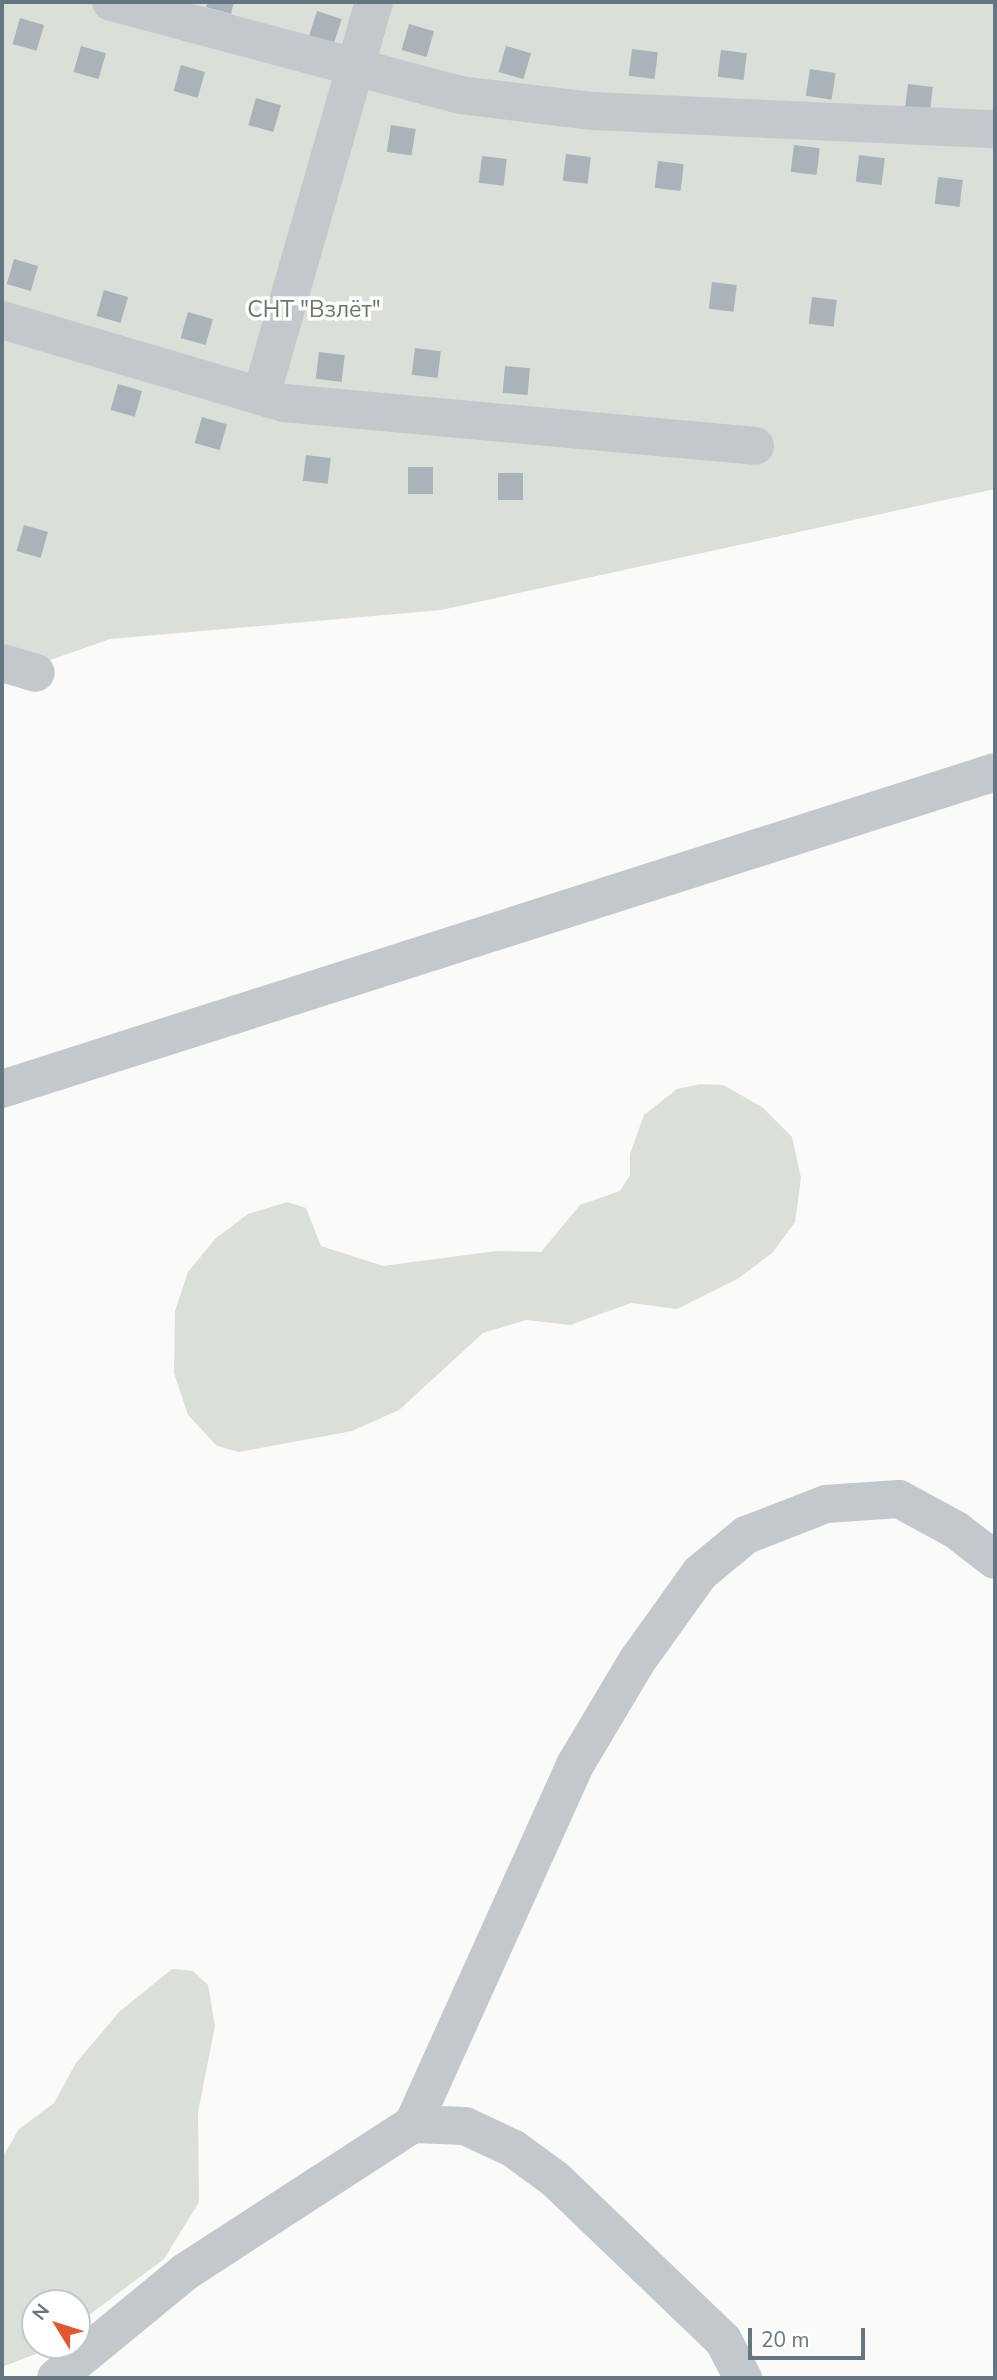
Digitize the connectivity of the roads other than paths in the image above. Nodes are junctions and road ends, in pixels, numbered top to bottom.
1 (111, 2) edge
2 (374, 2) edge
3 (354, 68) junction
4 (995, 129) edge
5 (2, 320) edge
6 (261, 396) junction
7 (755, 446) dead end
8 (995, 772) edge
9 (2, 1089) edge
10 (995, 1560) edge
11 (413, 2124) junction
12 (57, 2378) edge
13 (743, 2378) edge

1 - 3 street
2 - 3 street
3 - 4 street
3 - 6 street
5 - 6 street
6 - 7 street
8 - 9 street
10 - 11 street
11 - 12 street
11 - 13 street

